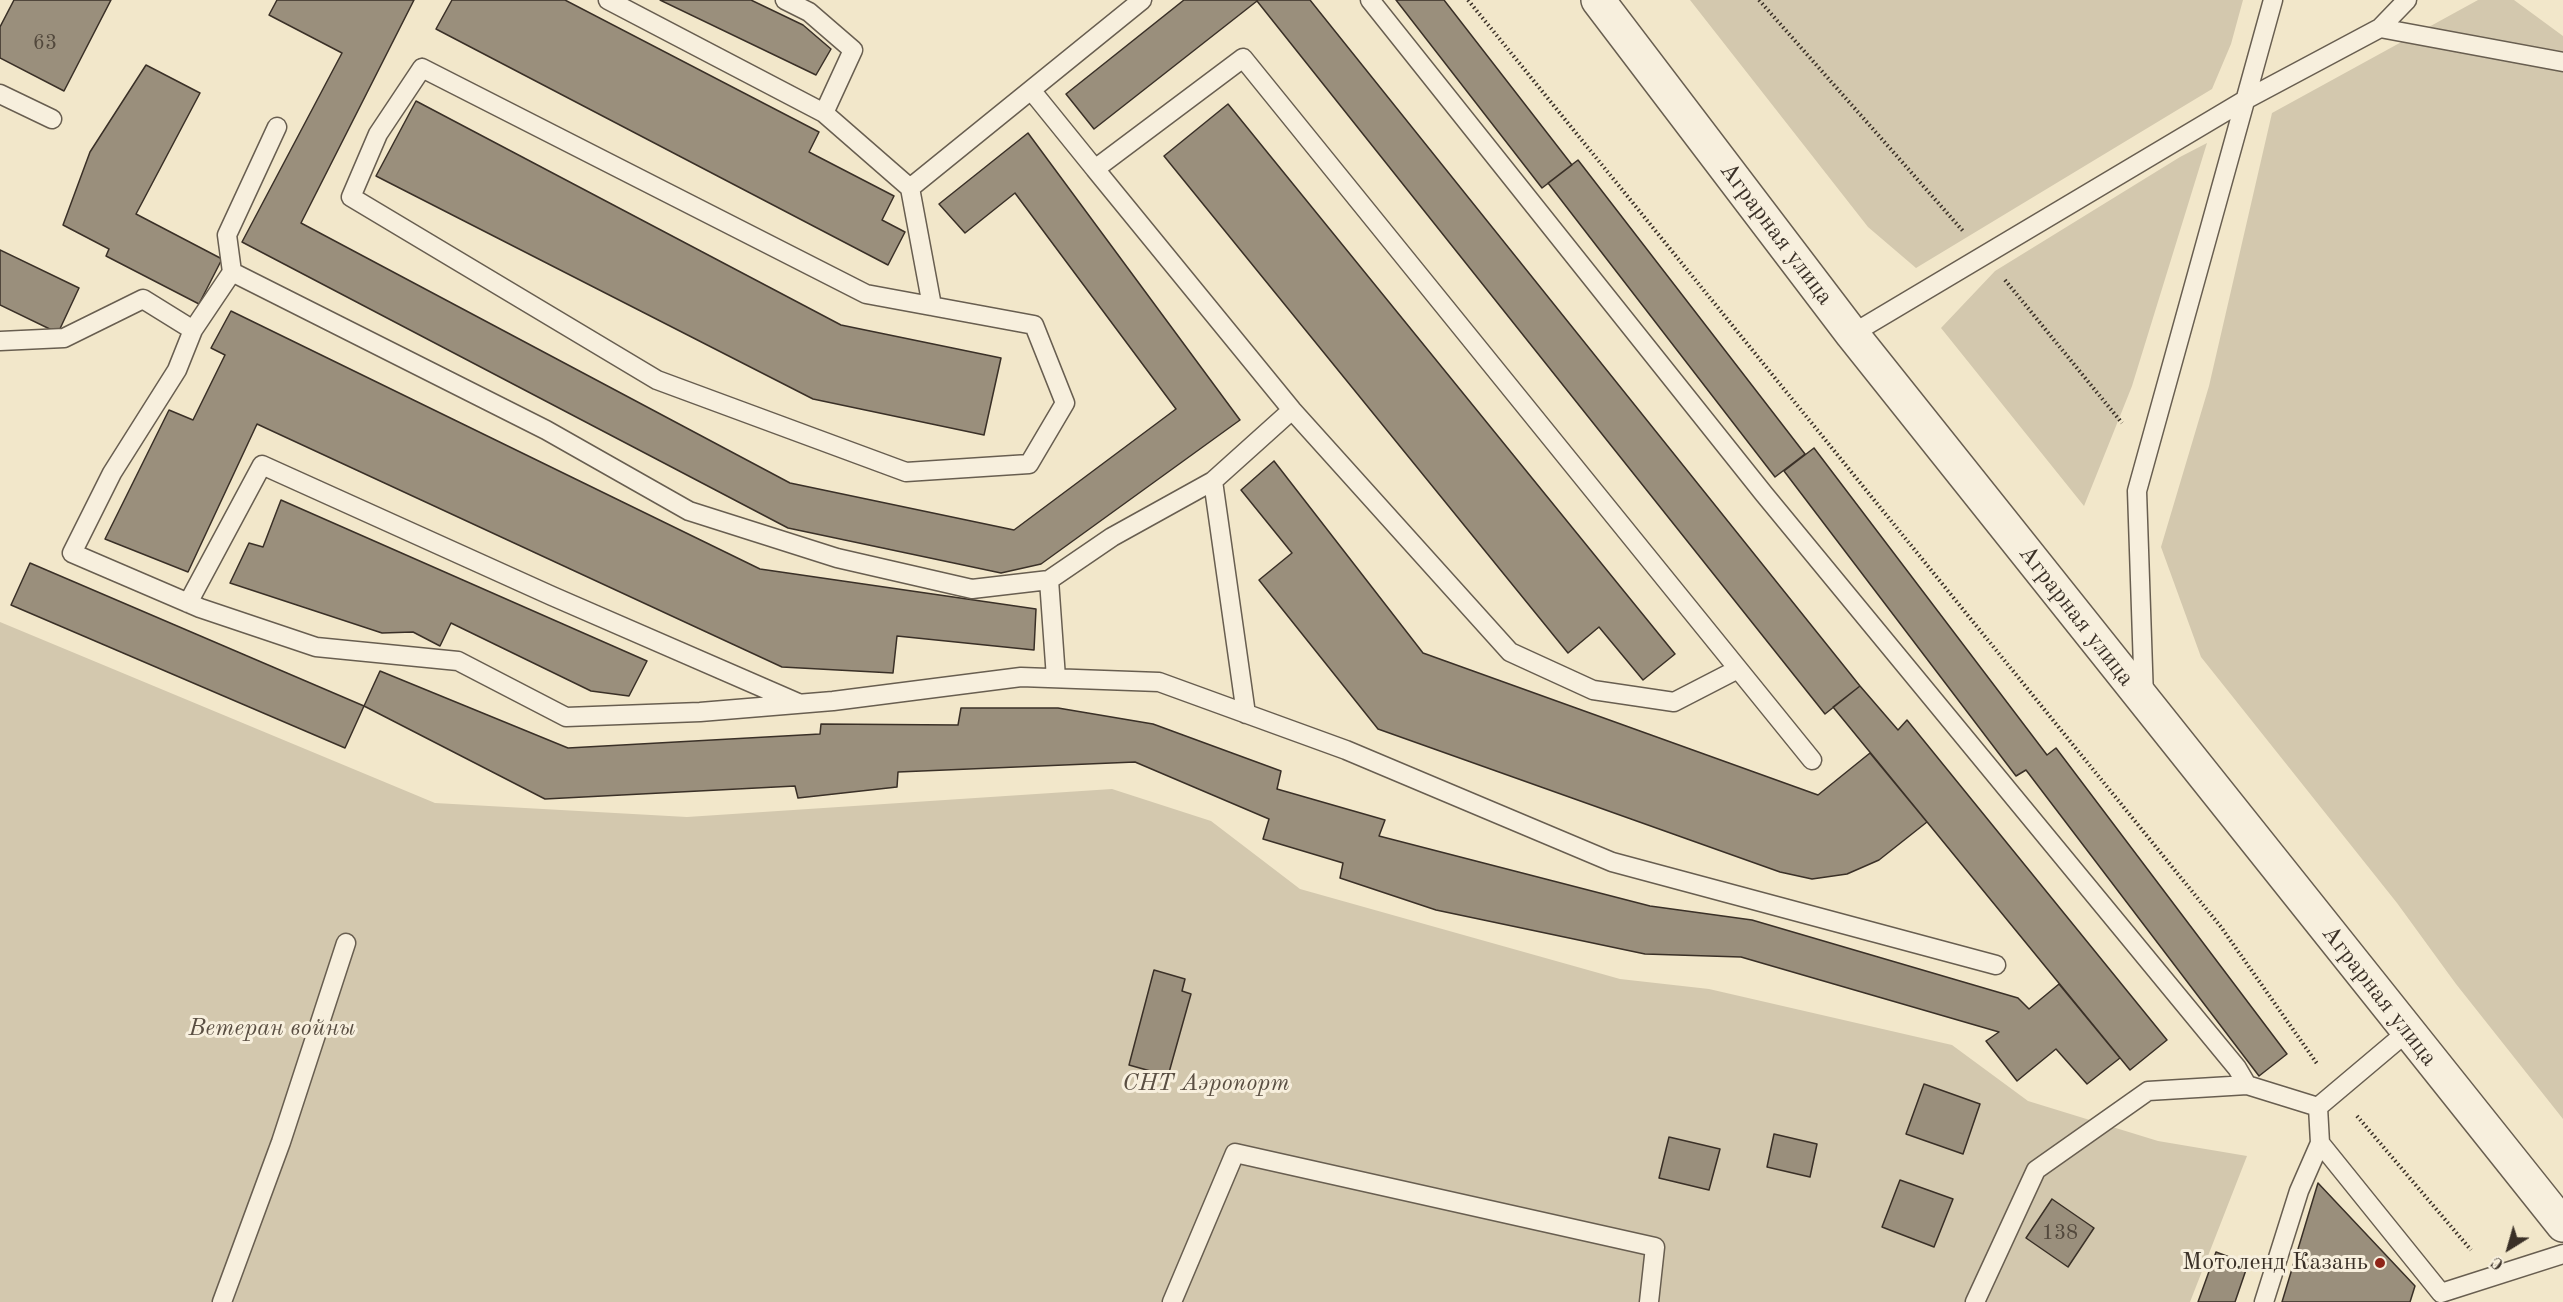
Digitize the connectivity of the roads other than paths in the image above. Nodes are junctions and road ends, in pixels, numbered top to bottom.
1 (608, 0) edge
2 (785, 0) edge
3 (1142, 0) edge
4 (1370, 0) edge
5 (1598, 0) edge
6 (2273, 0) edge
7 (2407, 0) edge
8 (2380, 28) junction
9 (2563, 62) edge
10 (1031, 90) junction
11 (0, 94) edge
12 (2245, 100) junction
13 (824, 112) junction
14 (52, 119) dead end
15 (277, 127) dead end
16 (1095, 169) junction
17 (910, 188) junction
18 (232, 272) junction
19 (932, 306) junction
20 (193, 330) junction
21 (1852, 334) junction
22 (0, 341) edge
23 (1292, 410) junction
24 (1213, 481) junction
25 (1049, 580) junction
26 (188, 603) junction
27 (1738, 669) junction
28 (1056, 678) junction
29 (2145, 702) junction
30 (800, 704) junction
31 (1246, 714) junction
32 (1812, 760) dead end
33 (346, 943) dead end
34 (1996, 965) dead end
35 (2407, 1032) junction
36 (2247, 1086) junction
37 (2318, 1107) junction
38 (2320, 1143) junction
39 (2563, 1225) edge
40 (2563, 1254) edge
41 (2439, 1297) edge
42 (222, 1302) edge
43 (1172, 1302) edge
44 (1648, 1302) edge
45 (1975, 1302) edge
46 (2264, 1302) edge

1 - 13 lane
2 - 13 lane
3 - 10 lane
4 - 36 lane
5 - 21 street, Аграрная улица
6 - 12 lane
7 - 8 lane
8 - 9 lane
8 - 12 lane
10 - 16 lane
10 - 17 lane
11 - 14 lane
12 - 21 lane
12 - 29 lane
13 - 17 lane
15 - 18 lane
16 - 23 lane
16 - 27 lane
17 - 19 lane
18 - 20 lane
18 - 25 lane
19 - 19 lane
20 - 22 lane
20 - 26 lane
21 - 29 street, Аграрная улица
23 - 24 lane
23 - 27 lane
24 - 25 lane
24 - 31 lane
25 - 28 lane
26 - 30 lane
26 - 30 lane
27 - 32 lane
28 - 30 lane
28 - 31 lane
29 - 35 street, Аграрная улица
31 - 34 lane
33 - 42 lane
35 - 37 lane
35 - 39 street, Аграрная улица
36 - 37 lane
36 - 45 lane
37 - 38 lane
38 - 41 lane
38 - 46 lane
40 - 41 lane
43 - 44 lane

